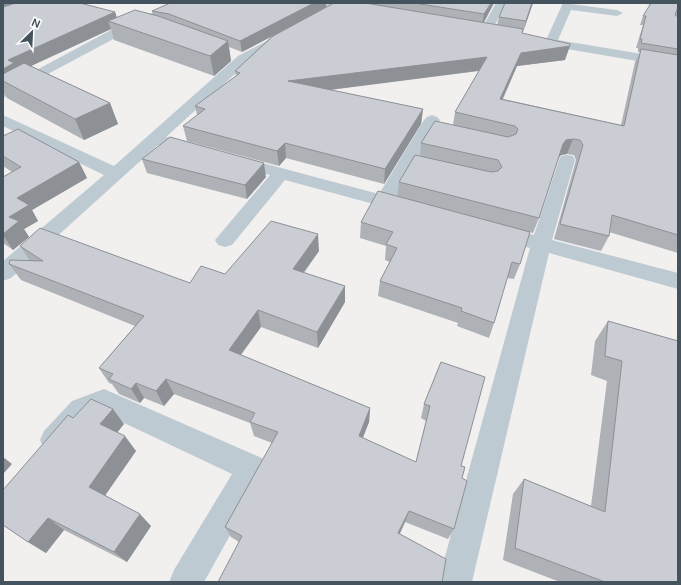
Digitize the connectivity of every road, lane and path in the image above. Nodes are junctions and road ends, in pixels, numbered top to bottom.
1 (185, 3) edge
2 (322, 3) edge
3 (501, 3) edge
4 (567, 4) edge
5 (342, 5) edge
6 (370, 12) edge
7 (617, 13) dead end
8 (117, 17) edge
9 (318, 18) edge
10 (140, 23) junction
11 (160, 28) edge
12 (471, 29) edge
13 (486, 32) junction
14 (291, 33) edge
15 (501, 34) edge
16 (530, 39) edge
17 (551, 43) junction
18 (229, 54) dead end
19 (243, 59) junction
20 (678, 64) edge
21 (3, 94) edge
22 (3, 120) edge
23 (434, 126) edge
24 (155, 139) junction
25 (567, 160) dead end
26 (281, 173) junction
27 (116, 174) junction
28 (384, 201) junction
29 (422, 211) edge
30 (481, 228) edge
31 (225, 240) dead end
32 (541, 244) junction
33 (6, 266) edge
34 (678, 281) edge
35 (39, 457) edge
36 (186, 582) edge
37 (455, 582) edge

1 - 10 street
2 - 5 street
3 - 13 street
4 - 7 street
4 - 17 street
5 - 6 street
5 - 9 street
8 - 10 street
10 - 11 street
10 - 21 street
12 - 13 street
13 - 15 street
14 - 19 street
16 - 17 street
17 - 20 street
18 - 19 street
19 - 24 street
22 - 27 street
23 - 28 street
24 - 26 street
24 - 27 street
25 - 32 street
26 - 28 street
26 - 31 street
27 - 33 street
28 - 29 street
30 - 32 street
32 - 34 street
32 - 37 street
35 - 36 street

